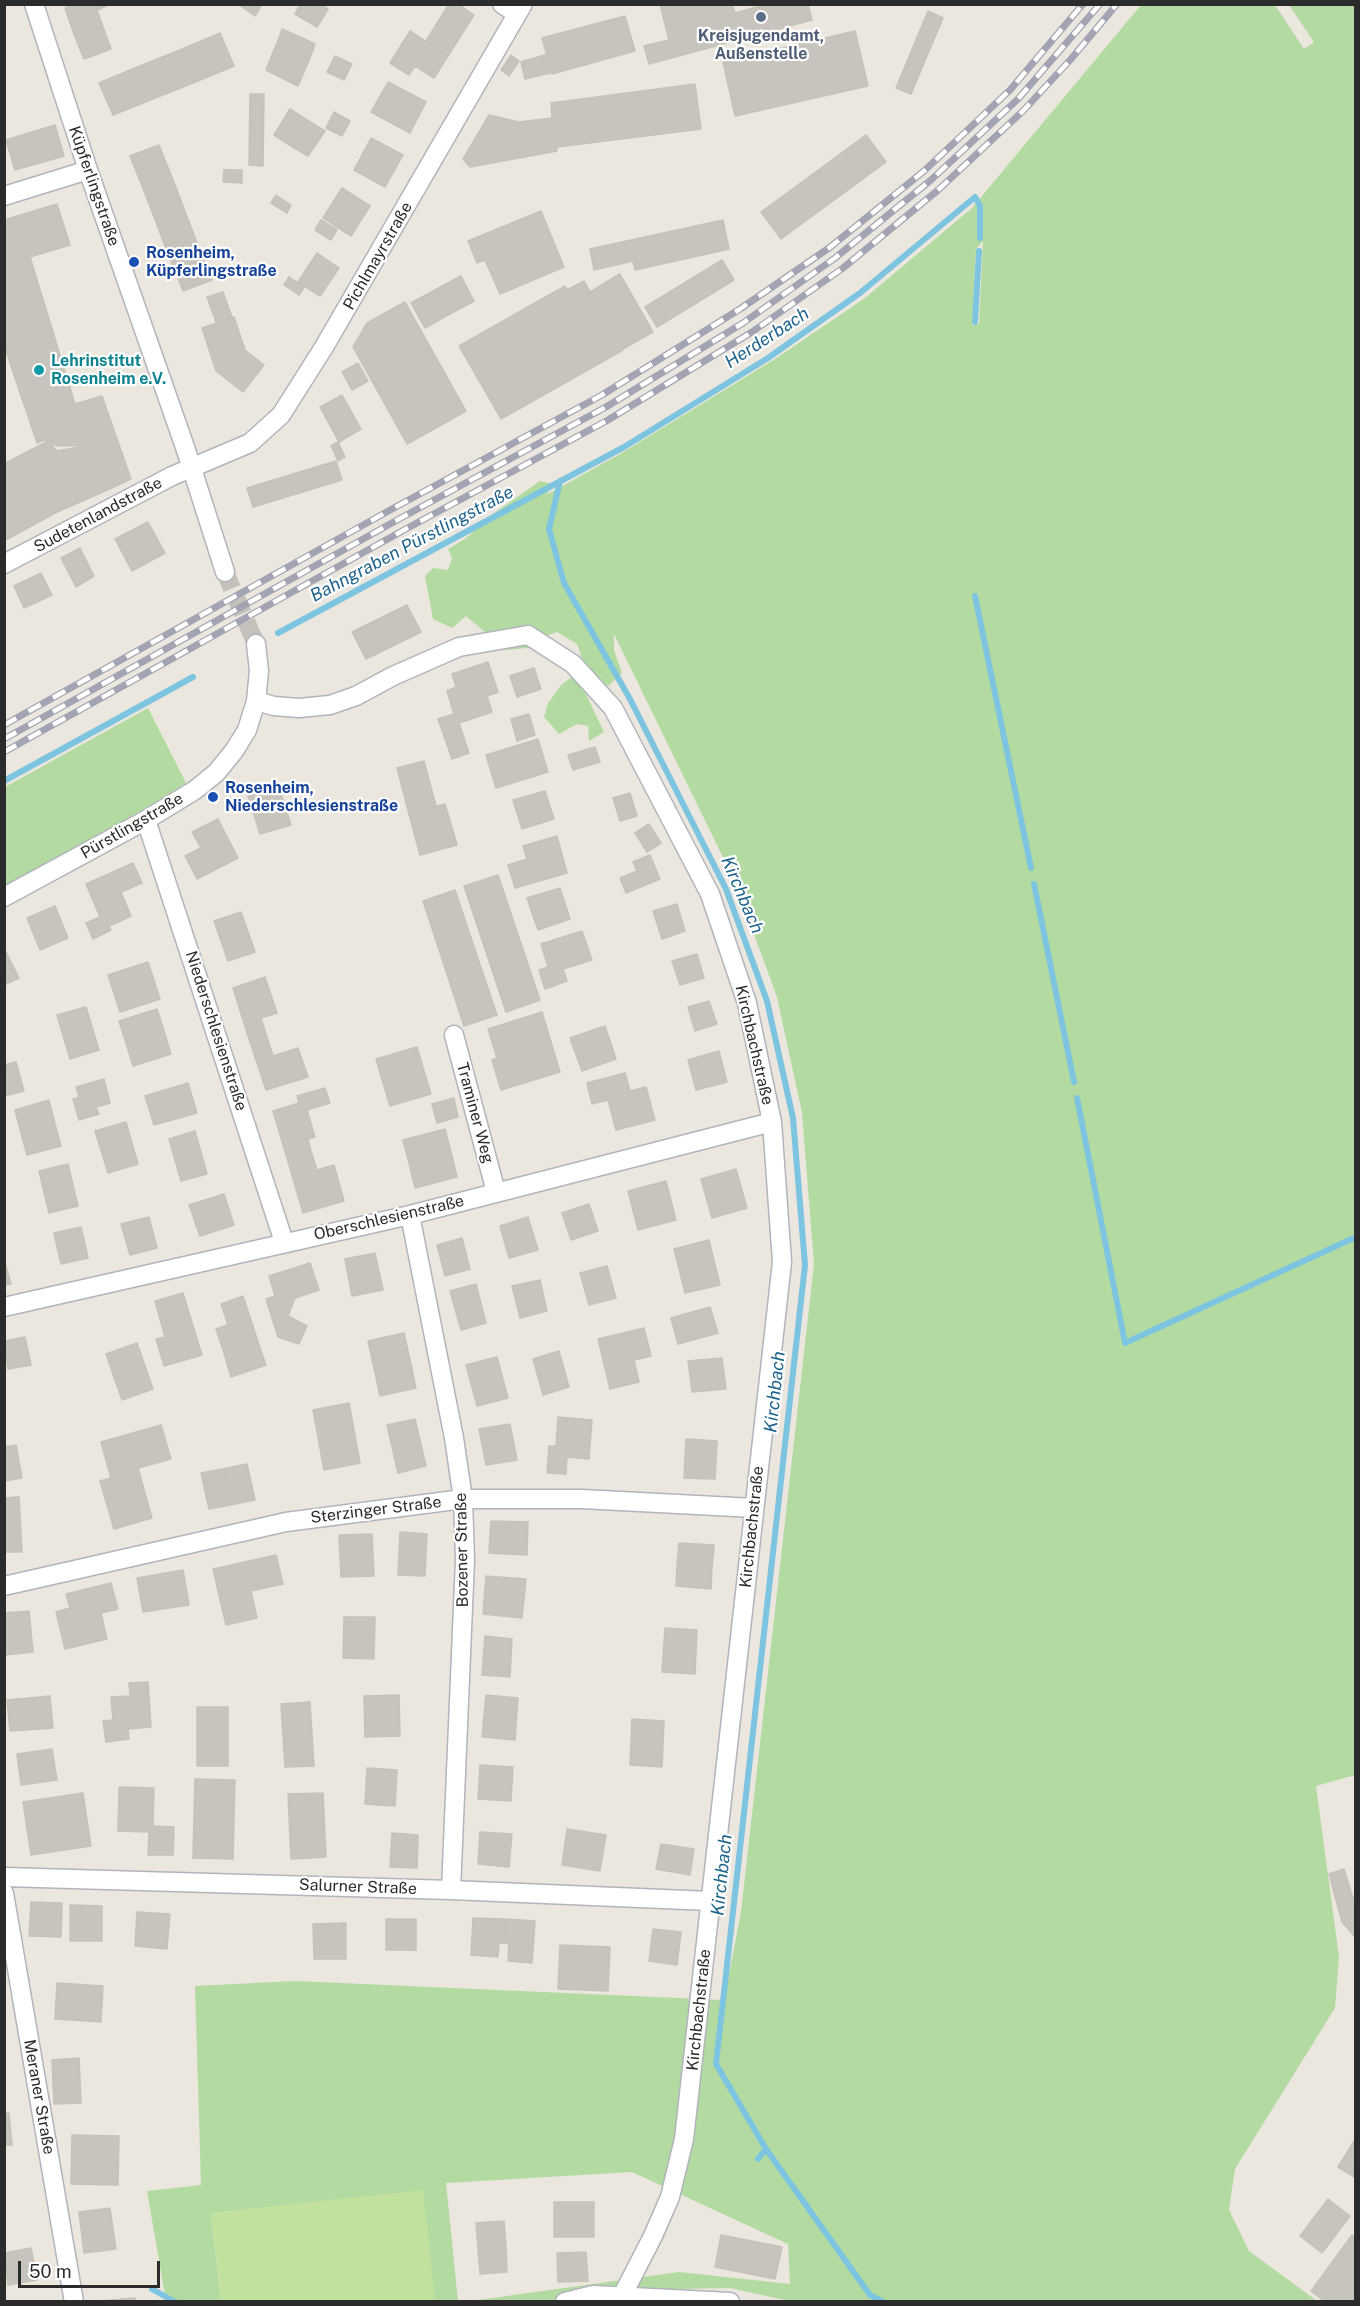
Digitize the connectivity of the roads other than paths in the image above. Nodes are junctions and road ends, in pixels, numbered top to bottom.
1 (34, 4) edge
2 (514, 8) edge
3 (88, 170) junction
4 (4, 196) edge
5 (192, 467) junction
6 (4, 564) edge
7 (225, 572) tunnel mouth
8 (256, 644) tunnel mouth
9 (256, 701) junction
10 (146, 820) junction
11 (4, 897) edge
12 (454, 1035) dead end
13 (772, 1122) junction
14 (496, 1192) junction
15 (410, 1215) junction
16 (284, 1242) junction
17 (4, 1307) edge
18 (463, 1499) junction
19 (754, 1508) junction
20 (4, 1586) edge
21 (4, 1877) edge
22 (451, 1890) junction
23 (4, 1893) edge
24 (711, 1900) junction
25 (621, 2299) edge
26 (74, 2301) edge
27 (566, 2301) edge
28 (730, 2301) edge

1 - 3 street, Küpferlingstraße
2 - 5 street, Pichlmayrstraße
3 - 4 street
3 - 5 street, Küpferlingstraße
5 - 6 street, Sudetenlandstraße
5 - 7 street, Küpferlingstraße
8 - 9 street
9 - 10 street, Pürstlingstraße
9 - 13 street, Kirchbachstraße
10 - 11 street, Pürstlingstraße
10 - 16 street, Niederschlesienstraße
12 - 14 street, Traminer Weg
13 - 14 street, Oberschlesienstraße
13 - 19 street, Kirchbachstraße
14 - 15 street, Oberschlesienstraße
15 - 16 street, Oberschlesienstraße
15 - 18 street, Bozener Straße
16 - 17 street, Oberschlesienstraße
18 - 19 street, Sterzinger Straße
18 - 20 street, Sterzinger Straße
18 - 22 street, Bozener Straße
19 - 24 street, Kirchbachstraße
21 - 22 street, Salurner Straße
22 - 24 street, Salurner Straße
23 - 26 street, Meraner Straße
24 - 25 street, Kirchbachstraße
25 - 27 street
25 - 28 street

